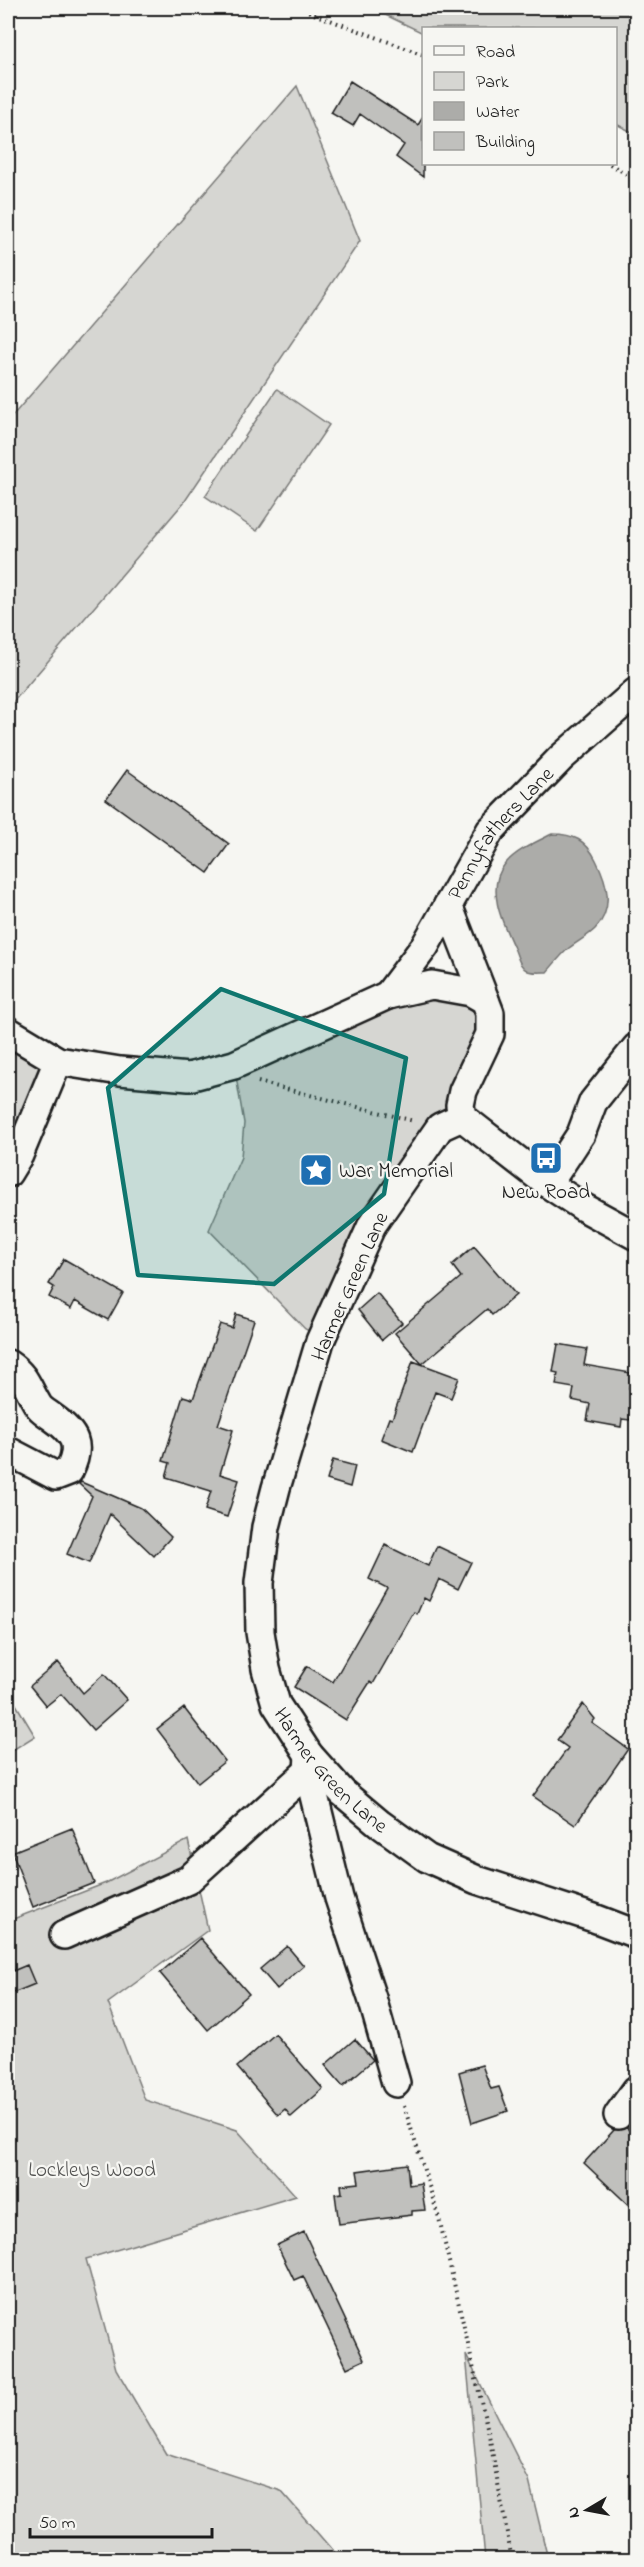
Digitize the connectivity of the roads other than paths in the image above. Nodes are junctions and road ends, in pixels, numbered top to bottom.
1 (636, 692) edge
2 (448, 905) junction
3 (388, 995) junction
4 (485, 999) junction
5 (8, 1031) edge
6 (636, 1048) edge
7 (58, 1060) junction
8 (451, 1122) junction
9 (8, 1173) edge
10 (548, 1184) junction
11 (636, 1236) edge
12 (8, 1364) edge
13 (8, 1451) edge
14 (308, 1763) junction
15 (636, 1934) edge
16 (64, 1935) dead end
17 (396, 2083) road end
18 (636, 2090) edge
19 (618, 2115) dead end

1 - 2 street, Pennyfathers Lane
2 - 3 street, Pennyfathers Lane
2 - 4 street
3 - 4 street
3 - 7 street
4 - 8 street
5 - 7 street
6 - 10 street
7 - 9 street
8 - 10 street
8 - 14 street, Harmer Green Lane
10 - 11 street
12 - 13 street
14 - 15 street, Harmer Green Lane
14 - 16 street
14 - 17 street
18 - 19 street

